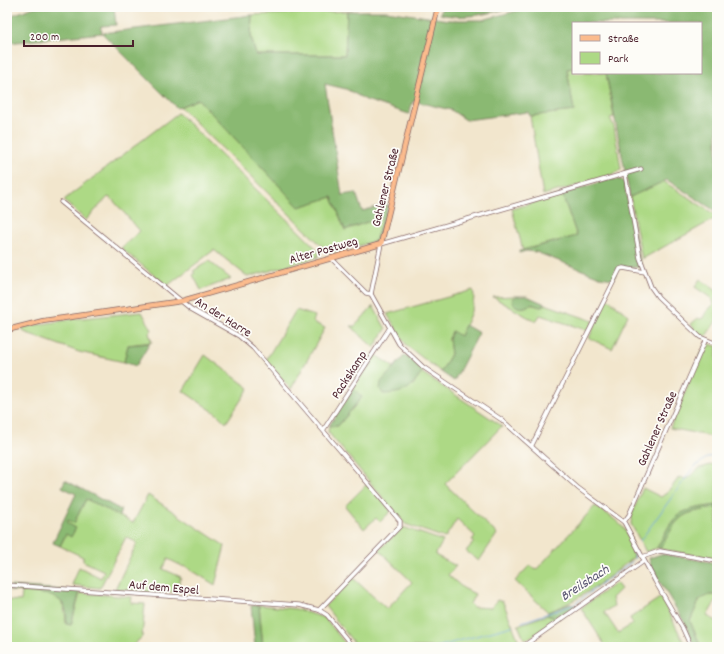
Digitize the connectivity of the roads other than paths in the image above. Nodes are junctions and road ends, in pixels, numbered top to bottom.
1 (438, 7) edge
2 (641, 169) dead end
3 (625, 174) junction
4 (61, 202) dead end
5 (381, 244) junction
6 (331, 258) junction
7 (645, 272) junction
8 (371, 294) junction
9 (182, 301) junction
10 (389, 329) junction
11 (7, 330) edge
12 (705, 341) junction
13 (717, 344) edge
14 (324, 430) junction
15 (532, 445) junction
16 (624, 522) junction
17 (643, 559) junction
18 (717, 561) edge
19 (7, 585) edge
20 (319, 610) junction
21 (353, 647) edge
22 (522, 647) edge
23 (691, 647) edge

1 - 5 main road, Gahlener Straße
2 - 3 street, Alter Postweg
3 - 5 street, Alter Postweg
3 - 7 street
4 - 9 street, An der Harre
5 - 6 main road, Alter Postweg
5 - 8 street, Gahlener Straße
6 - 8 street
6 - 9 main road, Alter Postweg
7 - 12 street
7 - 15 street
8 - 10 street
9 - 11 main road, Alter Postweg
9 - 14 street, An der Harre
10 - 14 street, Packskamp
10 - 15 street
12 - 13 street
12 - 16 street, Gahlener Straße
14 - 20 street, An der Harre
15 - 16 street
16 - 17 street
17 - 18 street
17 - 22 street
17 - 23 street
19 - 20 street, Auf dem Espel
20 - 21 street, Auf dem Espel

